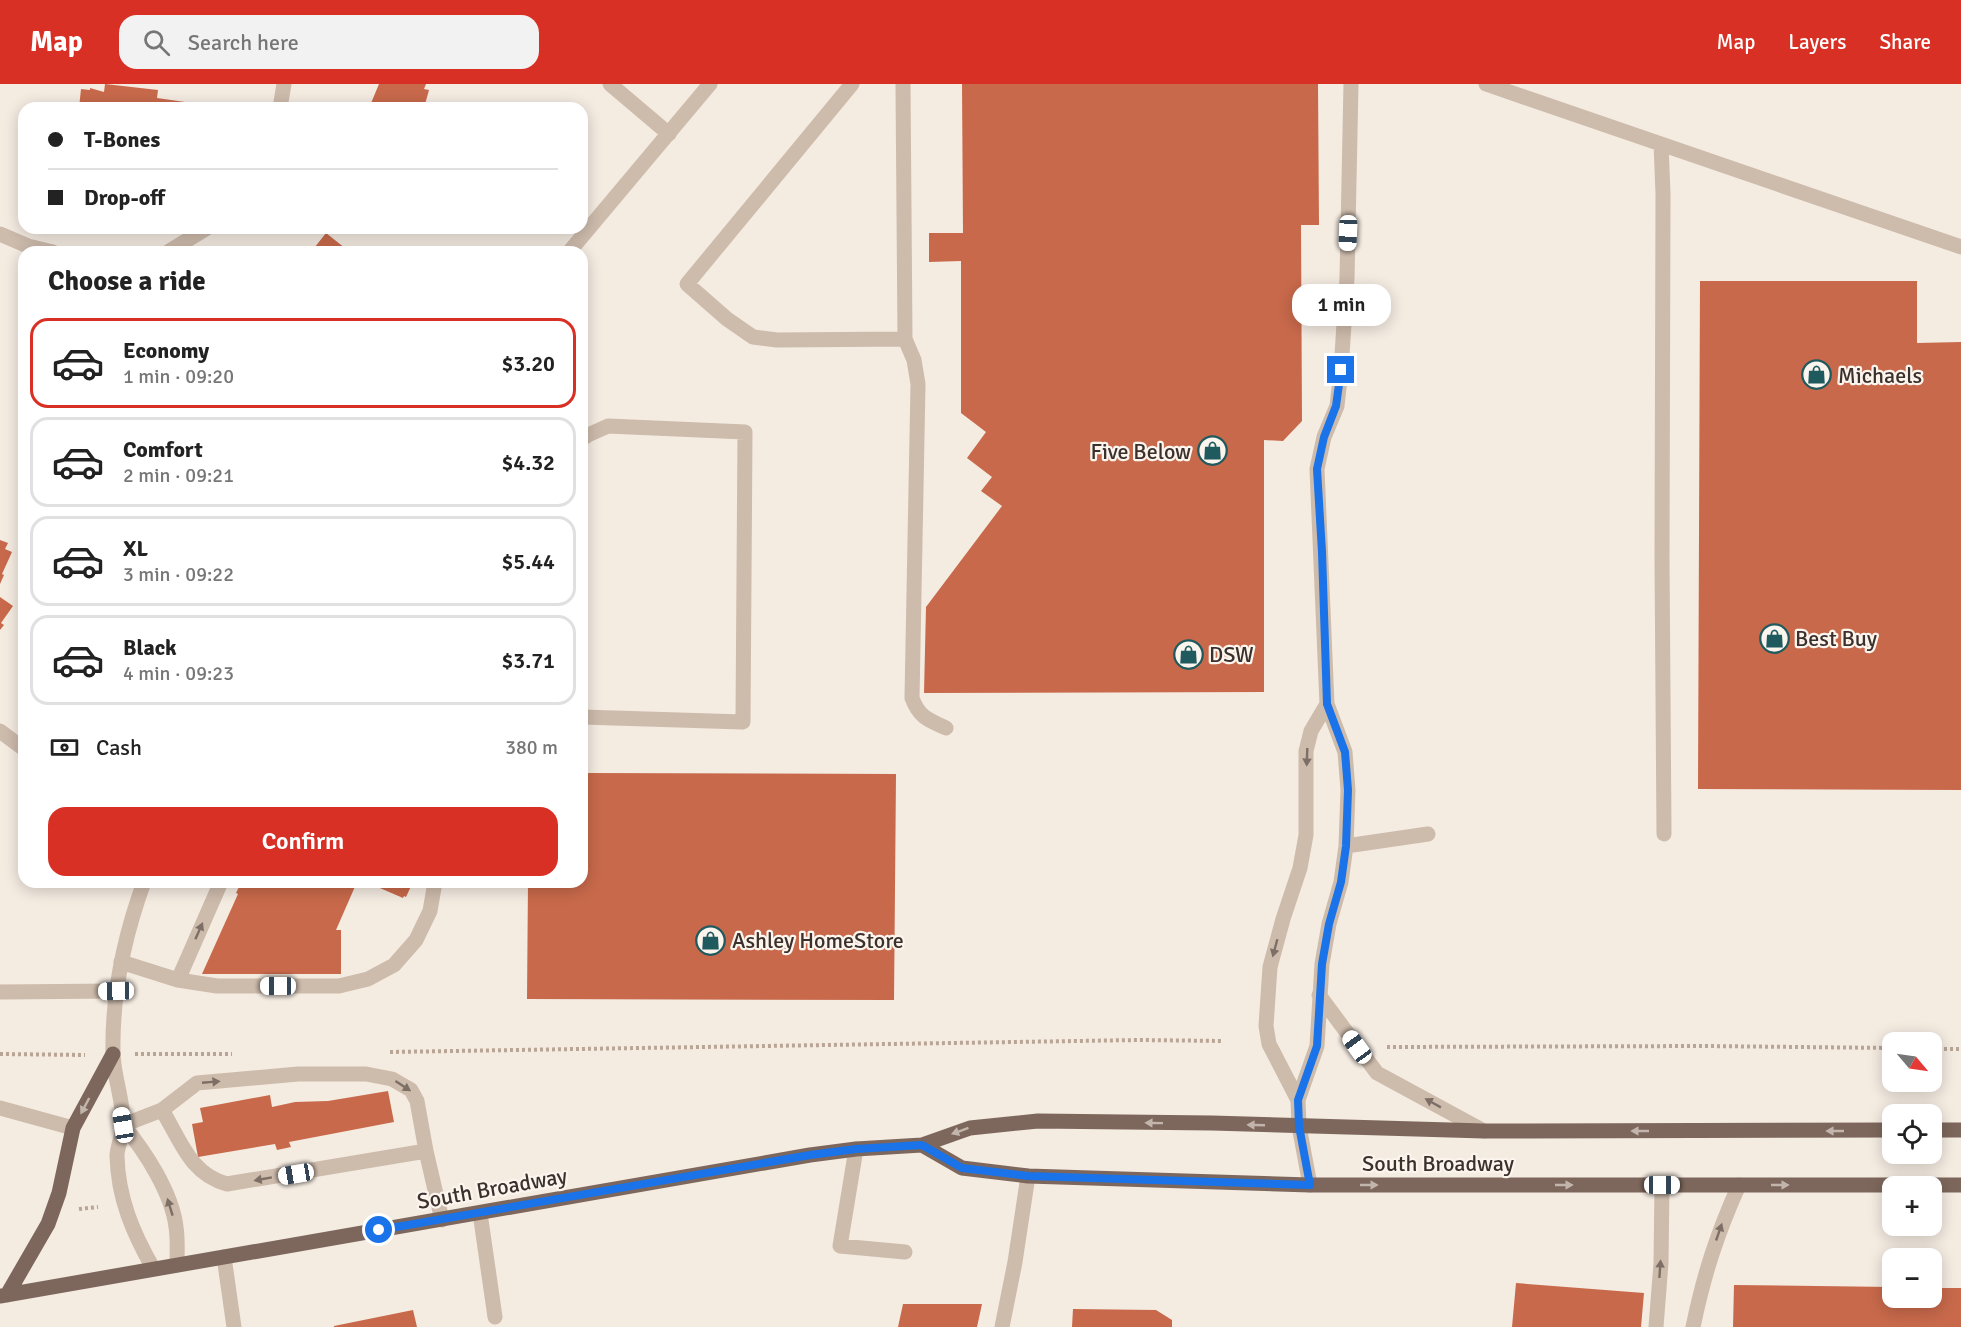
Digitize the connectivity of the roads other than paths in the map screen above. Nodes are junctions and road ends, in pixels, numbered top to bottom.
1 (284, 84) edge
2 (610, 84) edge
3 (710, 84) edge
4 (852, 84) edge
5 (903, 84) edge
6 (1351, 84) edge
7 (1486, 84) edge
8 (281, 102) edge
9 (669, 134) junction
10 (1661, 144) junction
11 (588, 230) edge
12 (0, 234) edge
13 (197, 234) edge
14 (584, 234) edge
15 (28, 246) edge
16 (178, 246) edge
17 (574, 246) edge
18 (1961, 247) edge
19 (905, 339) junction
20 (588, 435) edge
21 (1327, 704) junction
22 (588, 717) edge
23 (946, 728) dead end
24 (0, 731) edge
25 (18, 744) edge
26 (1428, 834) dead end
27 (1664, 834) dead end
28 (1346, 846) junction
29 (142, 888) edge
30 (217, 888) edge
31 (434, 888) edge
32 (121, 962) junction
33 (178, 980) junction
34 (116, 991) junction
35 (0, 992) edge
36 (1320, 995) junction
37 (112, 1054) junction
38 (1298, 1100) junction
39 (0, 1108) edge
40 (162, 1110) junction
41 (123, 1125) junction
42 (1299, 1126) junction
43 (73, 1128) junction
44 (1882, 1130) edge
45 (1942, 1130) edge
46 (1961, 1130) edge
47 (1484, 1131) junction
48 (922, 1145) junction
49 (856, 1149) junction
50 (426, 1151) junction
51 (1028, 1176) junction
52 (1310, 1185) junction
53 (1662, 1185) junction
54 (1739, 1185) junction
55 (1961, 1185) edge
56 (480, 1213) junction
57 (442, 1220) junction
58 (905, 1252) dead end
59 (224, 1257) junction
60 (177, 1265) junction
61 (153, 1268) junction
62 (3, 1296) edge
63 (495, 1317) dead end
64 (234, 1327) edge
65 (1002, 1327) edge
66 (1656, 1327) edge
67 (1693, 1327) edge

1 - 8 street
2 - 9 street
3 - 9 street
4 - 19 street
5 - 19 street
6 - 21 street
7 - 10 street
9 - 11 street
10 - 18 street
10 - 27 street
12 - 15 street
13 - 16 street
14 - 17 street
19 - 23 street
20 - 22 street
21 - 28 street
21 -> 38 street
24 - 25 street
26 - 28 street
28 - 36 street
29 - 32 street
33 -> 30 street
31 - 33 street
32 - 33 street
32 - 34 street
34 - 35 street
34 - 37 street
36 - 38 street
47 -> 36 street
37 - 41 street
37 -> 43 main road
38 - 42 street
39 - 43 street
40 - 41 street
50 -> 40 street
40 -> 50 street
60 -> 41 street
41 - 61 street
42 - 47 main road, South Broadway
42 -> 48 main road, South Broadway
42 - 52 street
43 - 62 main road
44 -> 47 main road, South Broadway
45 - 46 main road
48 - 49 main road, South Broadway
48 - 51 main road, South Broadway
49 - 56 main road, South Broadway
49 - 58 street
50 - 57 street
51 - 52 main road, South Broadway
51 - 65 street
52 -> 53 main road, South Broadway
53 - 54 main road, South Broadway
66 -> 53 street
54 -> 55 main road, South Broadway
67 -> 54 street
56 - 57 main road, South Broadway
56 - 63 street
57 - 59 main road, South Broadway
59 - 60 main road, South Broadway
59 - 64 street
60 - 61 main road, South Broadway
61 - 62 main road, South Broadway

